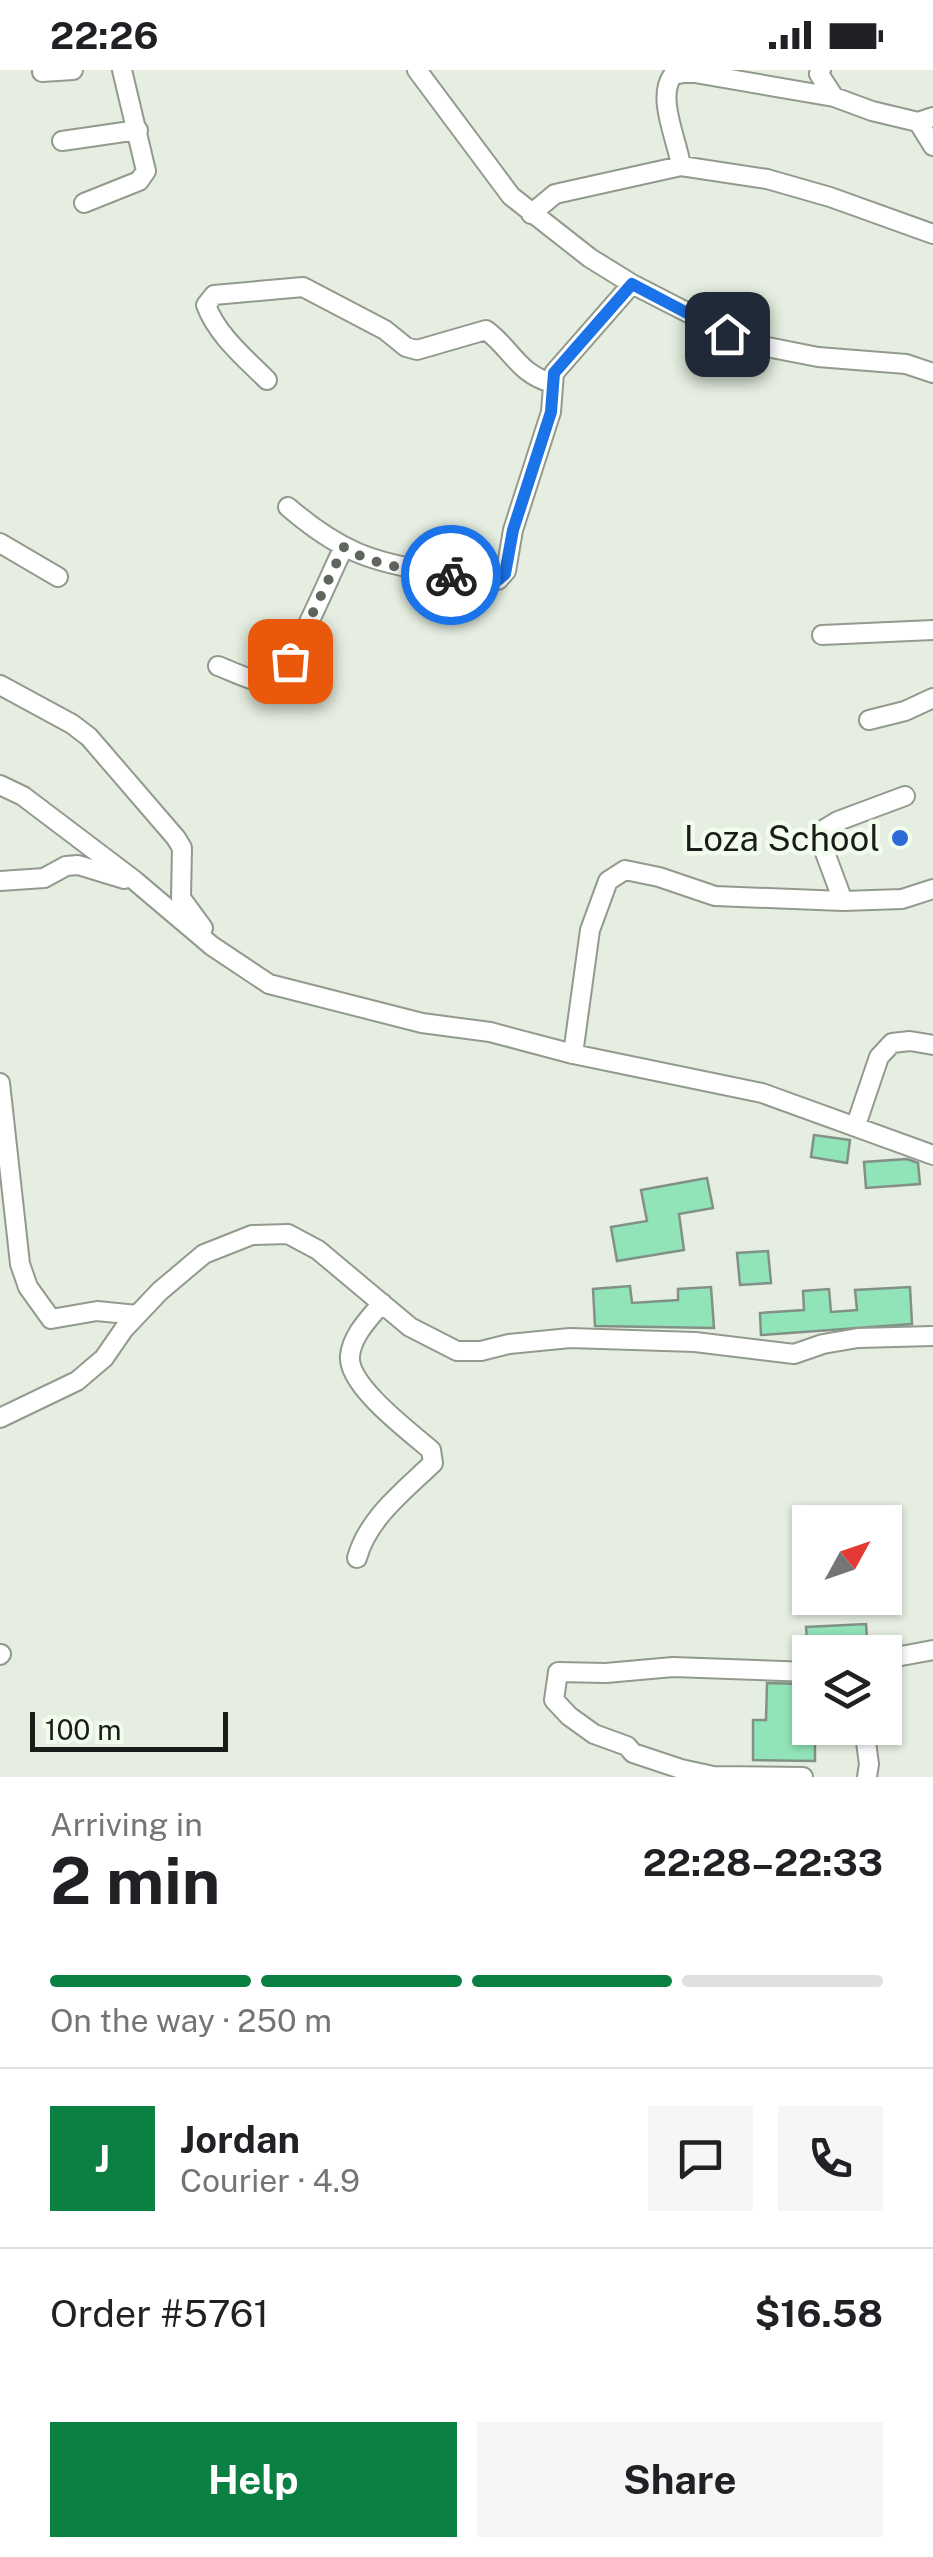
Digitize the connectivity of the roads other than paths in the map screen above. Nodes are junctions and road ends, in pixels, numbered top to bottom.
1 (72, 70) edge
2 (122, 70) edge
3 (417, 70) edge
4 (821, 70) edge
5 (42, 72) edge
6 (834, 96) junction
7 (926, 119) edge
8 (138, 130) junction
9 (62, 142) dead end
10 (933, 146) edge
11 (681, 166) junction
12 (84, 202) dead end
13 (531, 214) junction
14 (933, 234) edge
15 (632, 284) junction
16 (933, 373) edge
17 (268, 380) dead end
18 (552, 383) junction
19 (288, 506) dead end
20 (0, 543) edge
21 (344, 547) junction
22 (58, 577) dead end
23 (933, 630) edge
24 (822, 636) dead end
25 (218, 666) dead end
26 (0, 684) edge
27 (933, 698) edge
28 (868, 720) dead end
29 (0, 786) edge
30 (905, 796) dead end
31 (134, 880) junction
32 (0, 881) edge
33 (933, 889) edge
34 (843, 901) junction
35 (212, 946) junction
36 (933, 1045) edge
37 (573, 1054) junction
38 (0, 1083) edge
39 (856, 1125) junction
40 (933, 1155) edge
41 (382, 1303) junction
42 (137, 1315) junction
43 (933, 1336) edge
44 (0, 1418) edge
45 (357, 1558) dead end
46 (933, 1650) edge
47 (902, 1656) edge
48 (792, 1671) edge
49 (866, 1745) edge
50 (803, 1777) edge
51 (866, 1777) edge

1 - 5 street
2 - 8 street
3 - 13 street
4 - 6 street
6 - 7 street
6 - 11 street
7 - 10 street
8 - 9 street
8 - 12 street
11 - 13 street
11 - 14 street
13 - 15 street
15 - 16 street
15 - 18 street
17 - 18 street
18 - 21 street
19 - 21 street
20 - 22 street
21 - 25 street
23 - 24 street
26 - 35 street
27 - 28 street
29 - 31 street
30 - 34 street
31 - 32 street
31 - 35 street
33 - 34 street
34 - 37 street
35 - 37 street
36 - 39 street
37 - 39 street
38 - 42 street
39 - 40 street
41 - 42 street
41 - 43 street
41 - 45 street
42 - 44 street
46 - 47 street
48 - 50 street
49 - 51 street

